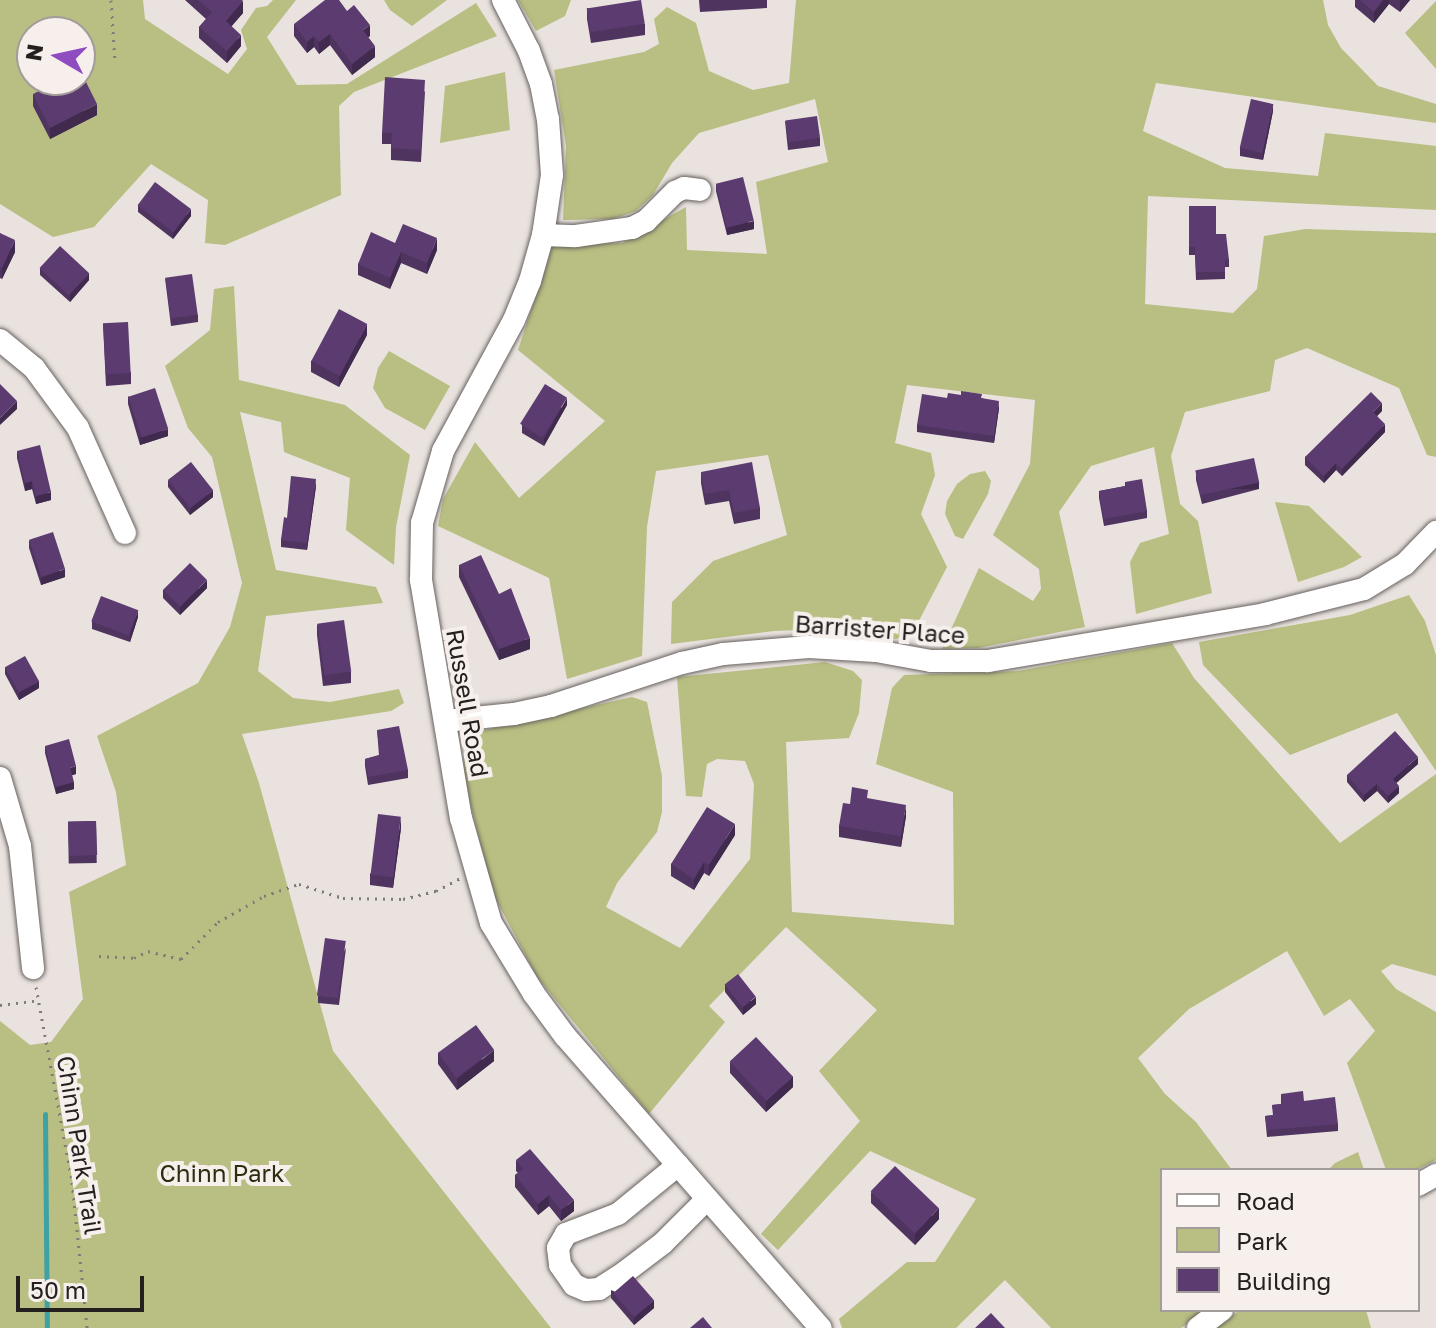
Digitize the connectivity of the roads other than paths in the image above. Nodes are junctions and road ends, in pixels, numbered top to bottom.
1 (503, 0) edge
2 (700, 190) dead end
3 (543, 235) junction
4 (0, 340) edge
5 (1436, 532) edge
6 (125, 533) dead end
7 (445, 721) junction
8 (0, 778) edge
9 (33, 968) road end
10 (678, 1165) junction
11 (707, 1199) junction
12 (1219, 1312) edge
13 (821, 1328) edge
14 (1198, 1328) edge

1 - 3 street, Russell Road
2 - 3 street
3 - 7 street, Russell Road
4 - 6 street
5 - 7 street, Barrister Place
7 - 10 street, Russell Road
8 - 9 street
10 - 11 street, Russell Road
10 - 11 street
11 - 13 street, Russell Road
12 - 14 street

